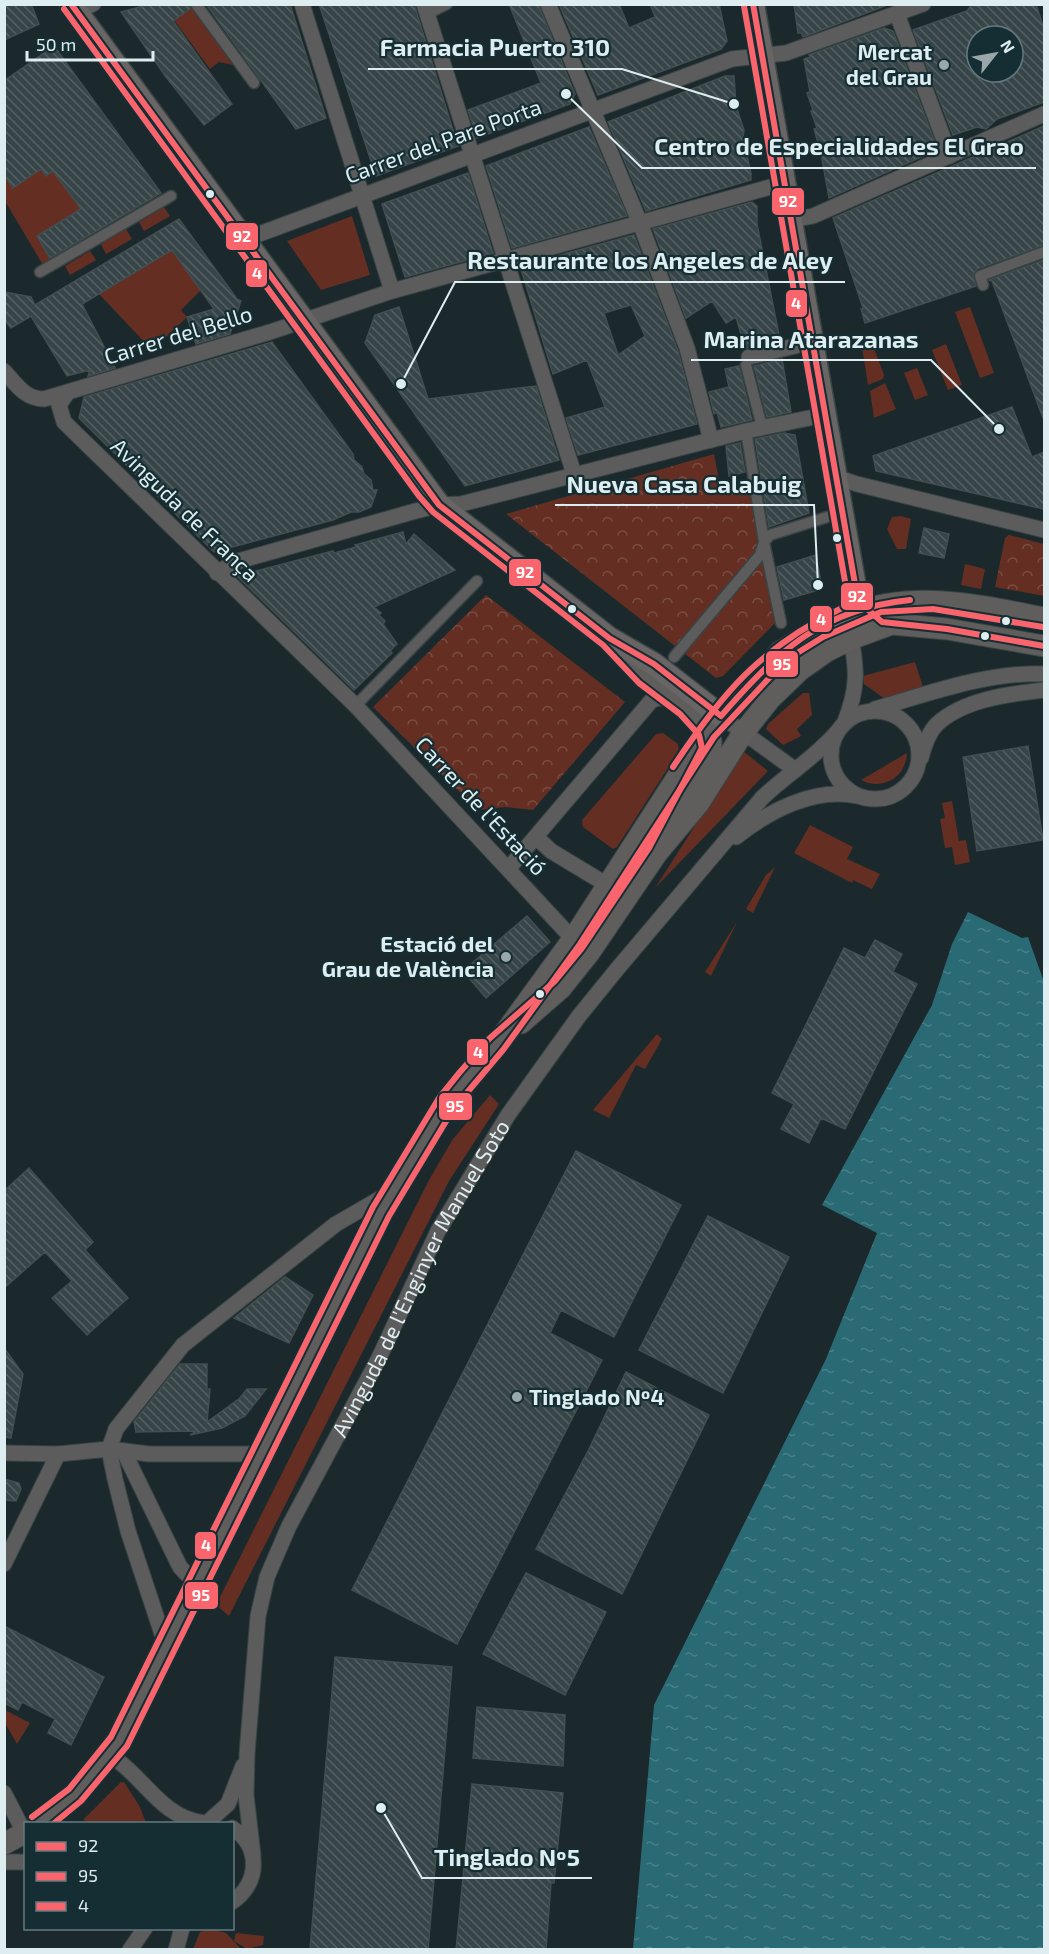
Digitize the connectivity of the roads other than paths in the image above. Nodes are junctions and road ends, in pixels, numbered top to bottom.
1 (196, 4) edge
2 (302, 4) edge
3 (447, 4) edge
4 (548, 4) edge
5 (753, 4) edge
6 (923, 4) edge
7 (80, 7) edge
8 (426, 9) edge
9 (897, 14) junction
10 (762, 57) junction
11 (254, 83) dead end
12 (591, 111) junction
13 (1044, 114) edge
14 (471, 155) junction
15 (950, 156) junction
16 (785, 183) junction
17 (363, 194) junction
18 (171, 196) dead end
19 (792, 220) junction
20 (640, 223) junction
21 (243, 240) junction
22 (1044, 252) edge
23 (506, 260) junction
24 (40, 272) dead end
25 (983, 285) dead end
26 (392, 291) junction
27 (303, 320) junction
28 (812, 342) junction
29 (748, 361) joint
30 (4, 371) edge
31 (68, 392) junction
32 (824, 415) junction
33 (762, 427) junction
34 (746, 431) junction
35 (711, 440) junction
36 (574, 474) junction
37 (836, 477) junction
38 (439, 505) junction
39 (843, 512) junction
40 (1044, 530) edge
41 (764, 542) junction
42 (217, 573) junction
43 (477, 581) dead end
44 (857, 611) junction
45 (1044, 618) edge
46 (781, 623) dead end
47 (892, 624) junction
48 (609, 638) junction
49 (851, 639) junction
50 (1044, 646) edge
51 (674, 657) dead end
52 (1044, 674) edge
53 (1044, 690) edge
54 (676, 699) junction
55 (357, 703) junction
56 (864, 712) junction
57 (714, 724) junction
58 (841, 728) junction
59 (743, 733) junction
60 (919, 764) junction
61 (794, 769) junction
62 (858, 796) junction
63 (536, 837) junction
64 (657, 852) junction
65 (713, 856) junction
66 (509, 868) junction
67 (609, 886) junction
68 (573, 939) junction
69 (496, 1045) junction
70 (395, 1189) junction
71 (109, 1449) junction
72 (124, 1452) junction
73 (4, 1454) edge
74 (58, 1454) junction
75 (261, 1454) junction
76 (4, 1564) edge
77 (196, 1584) junction
78 (166, 1646) junction
79 (247, 1754) junction
80 (110, 1755) junction
81 (4, 1792) edge
82 (40, 1822) edge
83 (202, 1822) edge
84 (210, 1822) edge
85 (24, 1824) edge
86 (234, 1830) edge
87 (24, 1833) edge
88 (4, 1844) edge
89 (253, 1855) junction
90 (4, 1862) edge
91 (24, 1862) edge
92 (234, 1900) edge
93 (131, 1930) edge
94 (144, 1930) edge
95 (182, 1930) edge
96 (130, 1949) edge
97 (176, 1950) edge

1 - 11 street
2 - 17 street
3 - 8 street
4 - 12 street
5 - 10 main road
6 - 9 street, Carrer del Pare Porta
7 - 21 main road
8 - 14 street
9 - 10 street, Carrer del Pare Porta
9 - 15 street
10 - 12 street, Carrer del Pare Porta
10 - 16 main road
12 - 14 street, Carrer del Pare Porta
12 - 20 street
13 - 15 street
14 - 17 street, Carrer del Pare Porta
14 - 23 street
15 - 19 street
16 - 19 main road
16 - 20 street, Carrer del Bello
17 - 21 street, Carrer del Pare Porta
17 - 26 street
18 - 24 street
19 - 28 main road
20 - 23 street, Carrer del Bello
20 - 35 street
21 - 27 main road
22 - 25 street
23 - 26 street, Carrer del Bello
23 - 36 street
26 - 27 street, Carrer del Bello
27 - 31 street, Carrer del Bello
27 - 38 main road
28 - 29 street
28 - 32 main road
29 - 33 street
30 - 31 street
31 - 42 street, Avinguda de França
32 - 33 street
32 - 37 main road
33 - 34 street
34 - 35 street
34 - 41 street
35 - 36 street
36 - 38 street
37 - 39 main road
37 - 40 street
38 - 42 street
38 - 48 main road
39 - 41 street
39 - 44 main road
41 - 46 street
41 - 51 street
42 - 55 street, Avinguda de França
43 - 55 street
44 - 45 main road
44 - 47 main road
44 - 49 street
44 - 57 main road
47 - 49 main road
47 - 50 main road
48 - 54 main road
48 - 57 main road
49 - 58 street
49 - 59 main road
52 - 56 street
53 - 60 street
54 - 57 main road
54 - 63 street
55 - 66 street, Carrer de l'Estació
56 - 58 street
56 - 60 street
57 - 59 street
57 - 64 main road
57 - 67 main road
58 - 61 street, Avinguda de l'Enginyer Manuel Soto
58 - 62 street
59 - 61 street
59 - 64 main road
60 - 62 street
61 - 65 street, Avinguda de l'Enginyer Manuel Soto
62 - 65 street, Avinguda de l'Enginyer Manuel Soto
63 - 66 street
63 - 67 street, Carrer de l'Estació
64 - 69 main road
65 - 79 street, Avinguda de l'Enginyer Manuel Soto
66 - 68 street, Carrer de l'Estació
67 - 68 main road
68 - 69 main road
69 - 70 main road
70 - 71 street
70 - 75 main road
71 - 72 street
71 - 74 street
71 - 78 street
72 - 75 street
72 - 77 street
73 - 74 street
74 - 76 street
75 - 77 main road
77 - 78 main road
78 - 80 main road
79 - 84 street, Avinguda de l'Enginyer Manuel Soto
79 - 89 street, Avinguda de l'Enginyer Manuel Soto
80 - 82 main road
80 - 83 street
81 - 85 street
86 - 89 street
87 - 88 main road
89 - 92 street, Avinguda de l'Enginyer Manuel Soto
90 - 91 street
93 - 96 street
94 - 96 street
95 - 97 street

